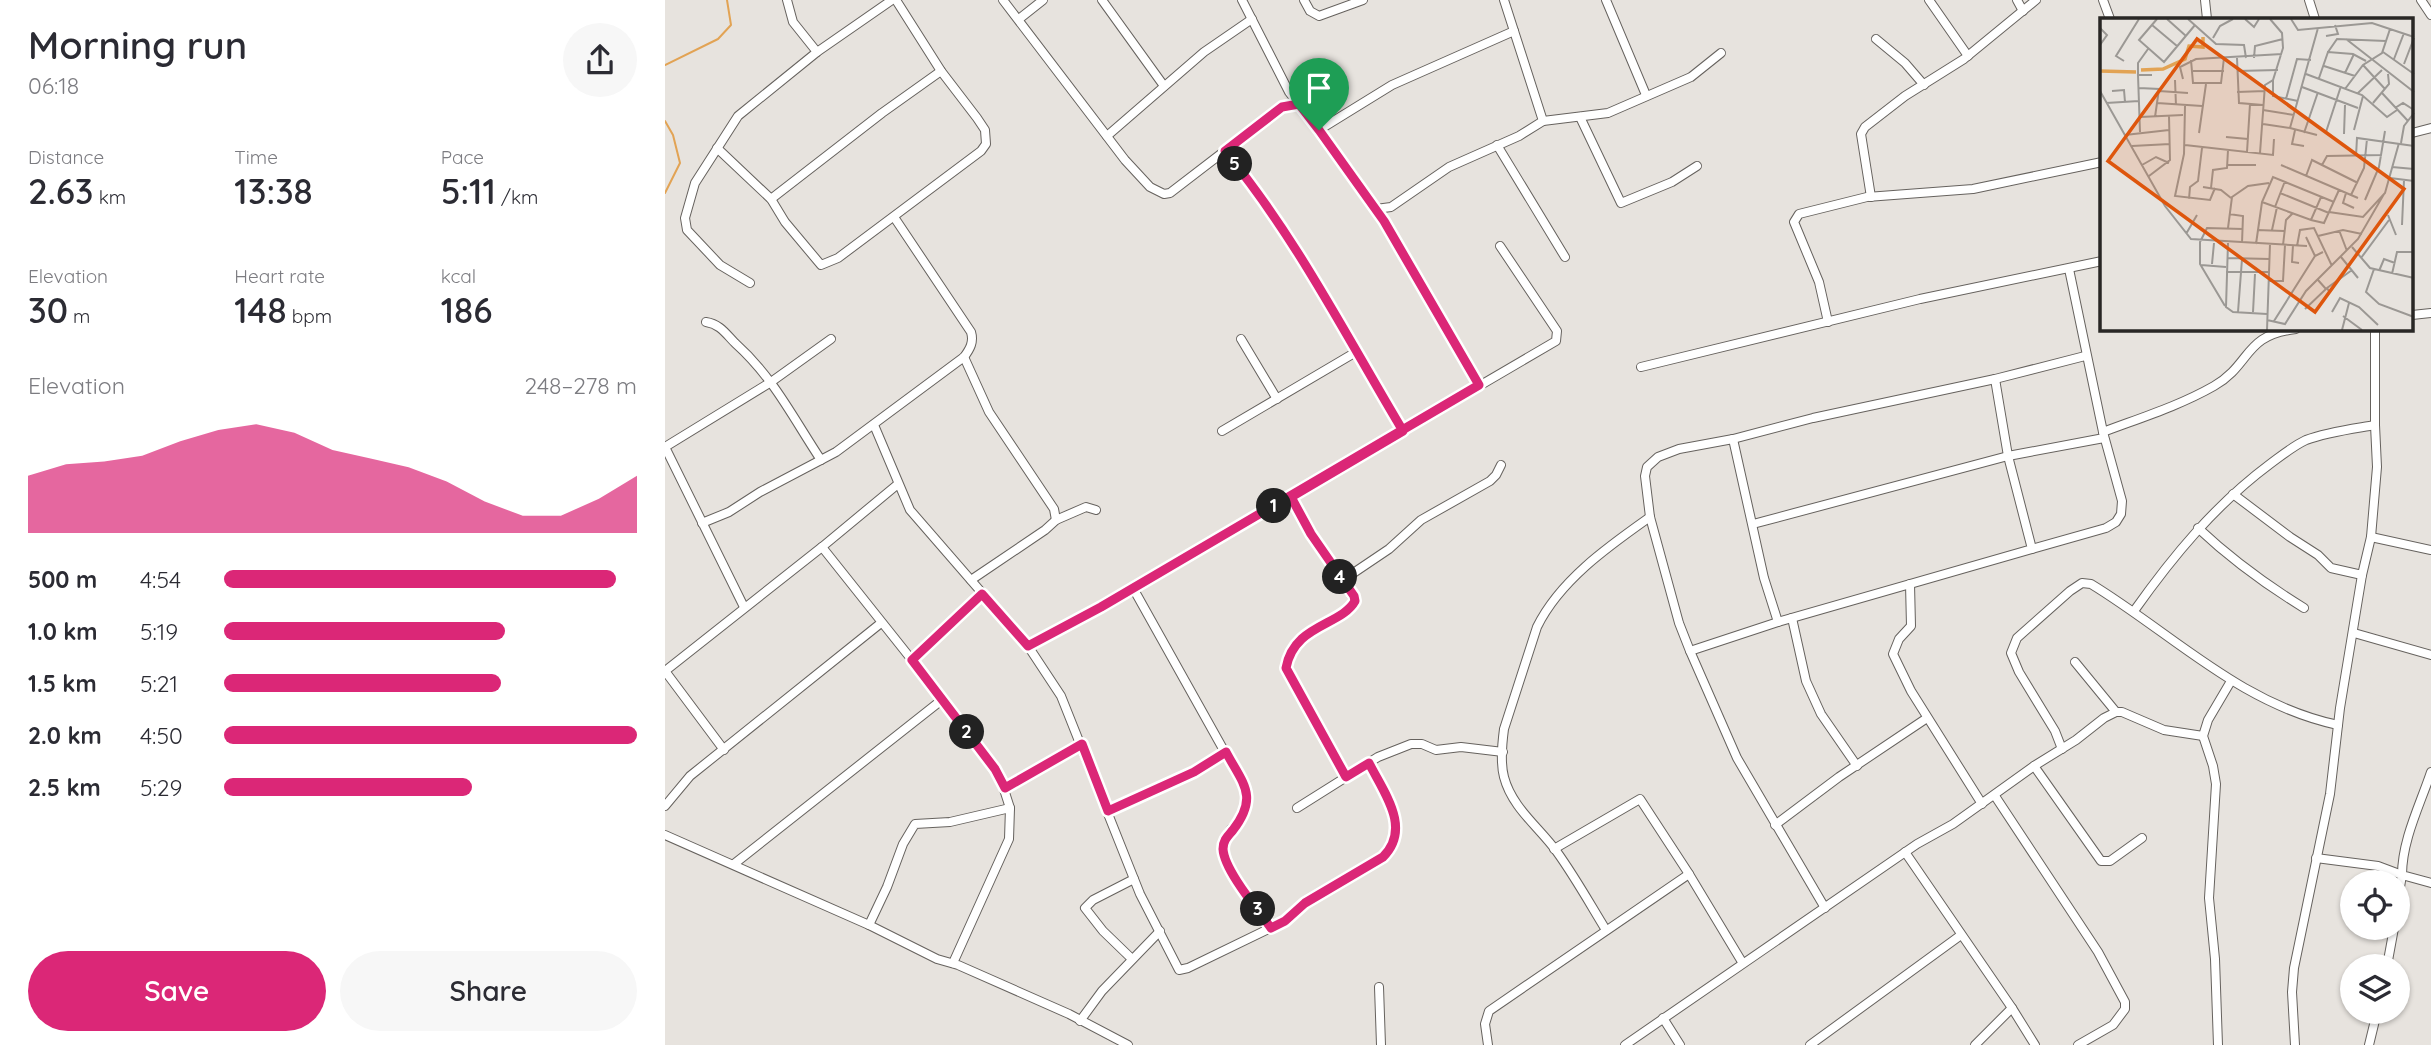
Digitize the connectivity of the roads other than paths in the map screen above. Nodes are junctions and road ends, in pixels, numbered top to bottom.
1 (787, 0) edge
2 (894, 0) edge
3 (1003, 0) edge
4 (1043, 0) edge
5 (1102, 0) edge
6 (1242, 0) edge
7 (1304, 0) edge
8 (1363, 0) edge
9 (1504, 0) edge
10 (1606, 0) edge
11 (1929, 0) edge
12 (2017, 0) edge
13 (2036, 0) edge
14 (2103, 0) edge
15 (2205, 0) edge
16 (2309, 0) edge
17 (2421, 0) edge
18 (2023, 11) junction
19 (2431, 15) edge
20 (2110, 18) edge
21 (2207, 18) edge
22 (2315, 18) edge
23 (1019, 19) junction
24 (1252, 19) junction
25 (1514, 31) junction
26 (1876, 39) dead end
27 (817, 52) junction
28 (1721, 54) dead end
29 (1968, 56) junction
30 (941, 71) junction
31 (1924, 85) junction
32 (1164, 86) junction
33 (1289, 92) junction
34 (1646, 95) junction
35 (1299, 104) junction
36 (1282, 107) junction
37 (1580, 117) junction
38 (1543, 121) junction
39 (2431, 128) edge
40 (1319, 130) junction
41 (2413, 133) edge
42 (1107, 136) junction
43 (1497, 145) junction
44 (717, 148) junction
45 (1225, 151) junction
46 (2100, 162) edge
47 (1696, 166) dead end
48 (1871, 197) junction
49 (771, 199) junction
50 (1391, 207) junction
51 (1376, 209) junction
52 (894, 217) junction
53 (1384, 221) junction
54 (1500, 246) dead end
55 (1565, 257) dead end
56 (2100, 261) edge
57 (2069, 269) junction
58 (750, 283) dead end
59 (2431, 313) edge
60 (2413, 315) edge
61 (706, 322) dead end
62 (1828, 322) junction
63 (2276, 331) edge
64 (2375, 331) edge
65 (831, 339) dead end
66 (1241, 339) dead end
67 (1356, 352) junction
68 (2085, 356) junction
69 (964, 357) junction
70 (1641, 367) dead end
71 (1995, 379) junction
72 (771, 382) junction
73 (1479, 385) junction
74 (1277, 399) junction
75 (874, 425) junction
76 (2375, 425) junction
77 (1222, 431) dead end
78 (1403, 431) junction
79 (2103, 435) junction
80 (1733, 439) junction
81 (2008, 456) junction
82 (821, 460) junction
83 (1501, 465) dead end
84 (898, 484) junction
85 (2233, 494) junction
86 (1291, 497) junction
87 (1096, 510) dead end
88 (1650, 517) junction
89 (1056, 520) junction
90 (702, 523) junction
91 (1753, 524) junction
92 (2198, 528) junction
93 (2371, 537) junction
94 (822, 547) junction
95 (2032, 549) junction
96 (2431, 550) edge
97 (2362, 575) junction
98 (971, 580) junction
99 (1343, 580) junction
100 (1910, 584) junction
101 (1133, 588) junction
102 (982, 594) junction
103 (744, 607) junction
104 (2304, 608) dead end
105 (2134, 611) junction
106 (1792, 618) junction
107 (1778, 622) junction
108 (881, 623) junction
109 (2354, 633) junction
110 (1028, 646) junction
111 (1690, 651) junction
112 (2431, 655) edge
113 (912, 660) junction
114 (2075, 662) dead end
115 (665, 671) edge
116 (2231, 681) junction
117 (943, 699) junction
118 (2116, 712) junction
119 (1927, 718) junction
120 (2338, 725) junction
121 (2203, 736) junction
122 (1082, 744) junction
123 (2062, 749) junction
124 (724, 750) junction
125 (1226, 752) junction
126 (1503, 752) junction
127 (1369, 763) junction
128 (1857, 766) junction
129 (2034, 766) junction
130 (2431, 772) edge
131 (1346, 777) junction
132 (1005, 788) junction
133 (1994, 796) junction
134 (1982, 804) junction
135 (665, 806) edge
136 (1010, 808) junction
137 (1297, 808) dead end
138 (1108, 811) junction
139 (1775, 825) junction
140 (665, 835) edge
141 (2142, 838) dead end
142 (1554, 849) junction
143 (1905, 852) junction
144 (2316, 858) junction
145 (734, 864) junction
146 (2389, 870) edge
147 (2402, 870) edge
148 (1689, 874) junction
149 (2410, 877) edge
150 (1134, 879) junction
151 (2431, 883) edge
152 (1825, 908) junction
153 (869, 925) junction
154 (1271, 928) junction
155 (1606, 930) junction
156 (1160, 931) junction
157 (1961, 935) junction
158 (1132, 959) junction
159 (1742, 962) junction
160 (953, 963) junction
161 (1379, 987) dead end
162 (2012, 1008) junction
163 (1663, 1018) junction
164 (1080, 1021) junction
165 (2374, 1024) edge
166 (1128, 1045) edge
167 (1381, 1045) edge
168 (1488, 1045) edge
169 (1625, 1045) edge
170 (1680, 1045) edge
171 (1810, 1045) edge
172 (1975, 1045) edge
173 (2035, 1045) edge
174 (2078, 1045) edge
175 (2218, 1045) edge
176 (2295, 1045) edge
177 (2369, 1045) edge

1 - 27 street
2 - 27 street
2 - 30 street
3 - 23 street
4 - 23 street
5 - 32 street
6 - 24 street
7 - 8 street
9 - 25 street
10 - 34 street
11 - 29 street
12 - 18 street
13 - 18 street
14 - 20 street
15 - 21 street
16 - 22 street
17 - 19 street
18 - 29 street
23 - 42 street
24 - 32 street
24 - 33 street
25 - 38 street
25 - 40 street
26 - 31 street
27 - 44 street
28 - 34 street
29 - 31 street
30 - 49 street
30 - 52 street
31 - 48 street
32 - 42 street
33 - 35 street
33 - 36 street
34 - 37 street
35 - 36 street
35 - 40 street
36 - 45 street
37 - 38 street
37 - 47 street
38 - 43 street
39 - 41 street
40 - 51 street
42 - 45 street
43 - 50 street
43 - 55 street
44 - 49 street
44 - 58 street
45 - 67 street
46 - 48 street
48 - 62 street
49 - 52 street
50 - 51 street
50 - 53 street
51 - 53 street
52 - 69 street
53 - 73 street
54 - 73 street
56 - 57 street
57 - 62 street
57 - 68 street
59 - 60 street
61 - 72 street
62 - 70 street
63 - 79 street
64 - 76 street
65 - 72 street
66 - 74 street
67 - 74 street
67 - 78 street
68 - 71 street
68 - 79 street
69 - 75 street
69 - 89 street
71 - 80 street
71 - 81 street
72 - 82 street
72 - 90 street
73 - 78 street
74 - 77 street
75 - 82 street
75 - 84 street
76 - 85 street
76 - 93 street
78 - 86 street
79 - 81 street
79 - 95 street
80 - 88 street
80 - 91 street
81 - 91 street
81 - 95 street
82 - 90 street
83 - 99 street
84 - 94 street
84 - 98 street
85 - 92 street
85 - 97 street
86 - 99 street
86 - 101 street
87 - 89 street
88 - 111 street
88 - 126 street
89 - 98 street
90 - 103 street
91 - 107 street
92 - 104 street
92 - 105 street
93 - 96 street
93 - 97 street
94 - 103 street
94 - 108 street
95 - 100 street
97 - 109 street
98 - 102 street
99 - 131 street
100 - 106 street
100 - 119 street
101 - 110 street
101 - 125 street
102 - 110 street
102 - 113 street
103 - 115 street
105 - 116 street
105 - 123 street
106 - 107 street
106 - 128 street
107 - 111 street
108 - 113 street
108 - 124 street
109 - 112 street
109 - 120 street
110 - 122 street
111 - 139 street
113 - 117 street
114 - 118 street
115 - 124 street
116 - 120 street
116 - 121 street
117 - 132 street
117 - 145 street
118 - 121 street
118 - 123 street
119 - 128 street
119 - 134 street
120 - 144 street
121 - 175 street
122 - 132 street
122 - 138 street
123 - 129 street
124 - 135 street
125 - 138 street
125 - 154 street
126 - 127 street
126 - 142 street
127 - 131 street
127 - 154 street
128 - 139 street
129 - 133 street
129 - 141 street
130 - 147 street
131 - 137 street
132 - 136 street
133 - 134 street
133 - 174 street
134 - 143 street
136 - 153 street
136 - 160 street
138 - 150 street
139 - 152 street
140 - 145 street
142 - 148 street
142 - 155 street
143 - 152 street
143 - 157 street
144 - 146 street
144 - 176 street
145 - 153 street
148 - 155 street
148 - 159 street
149 - 151 street
150 - 156 street
150 - 158 street
152 - 159 street
153 - 160 street
154 - 156 street
155 - 168 street
156 - 158 street
157 - 162 street
157 - 171 street
158 - 164 street
159 - 163 street
160 - 164 street
161 - 167 street
162 - 172 street
162 - 173 street
163 - 169 street
163 - 170 street
164 - 166 street
165 - 177 street

